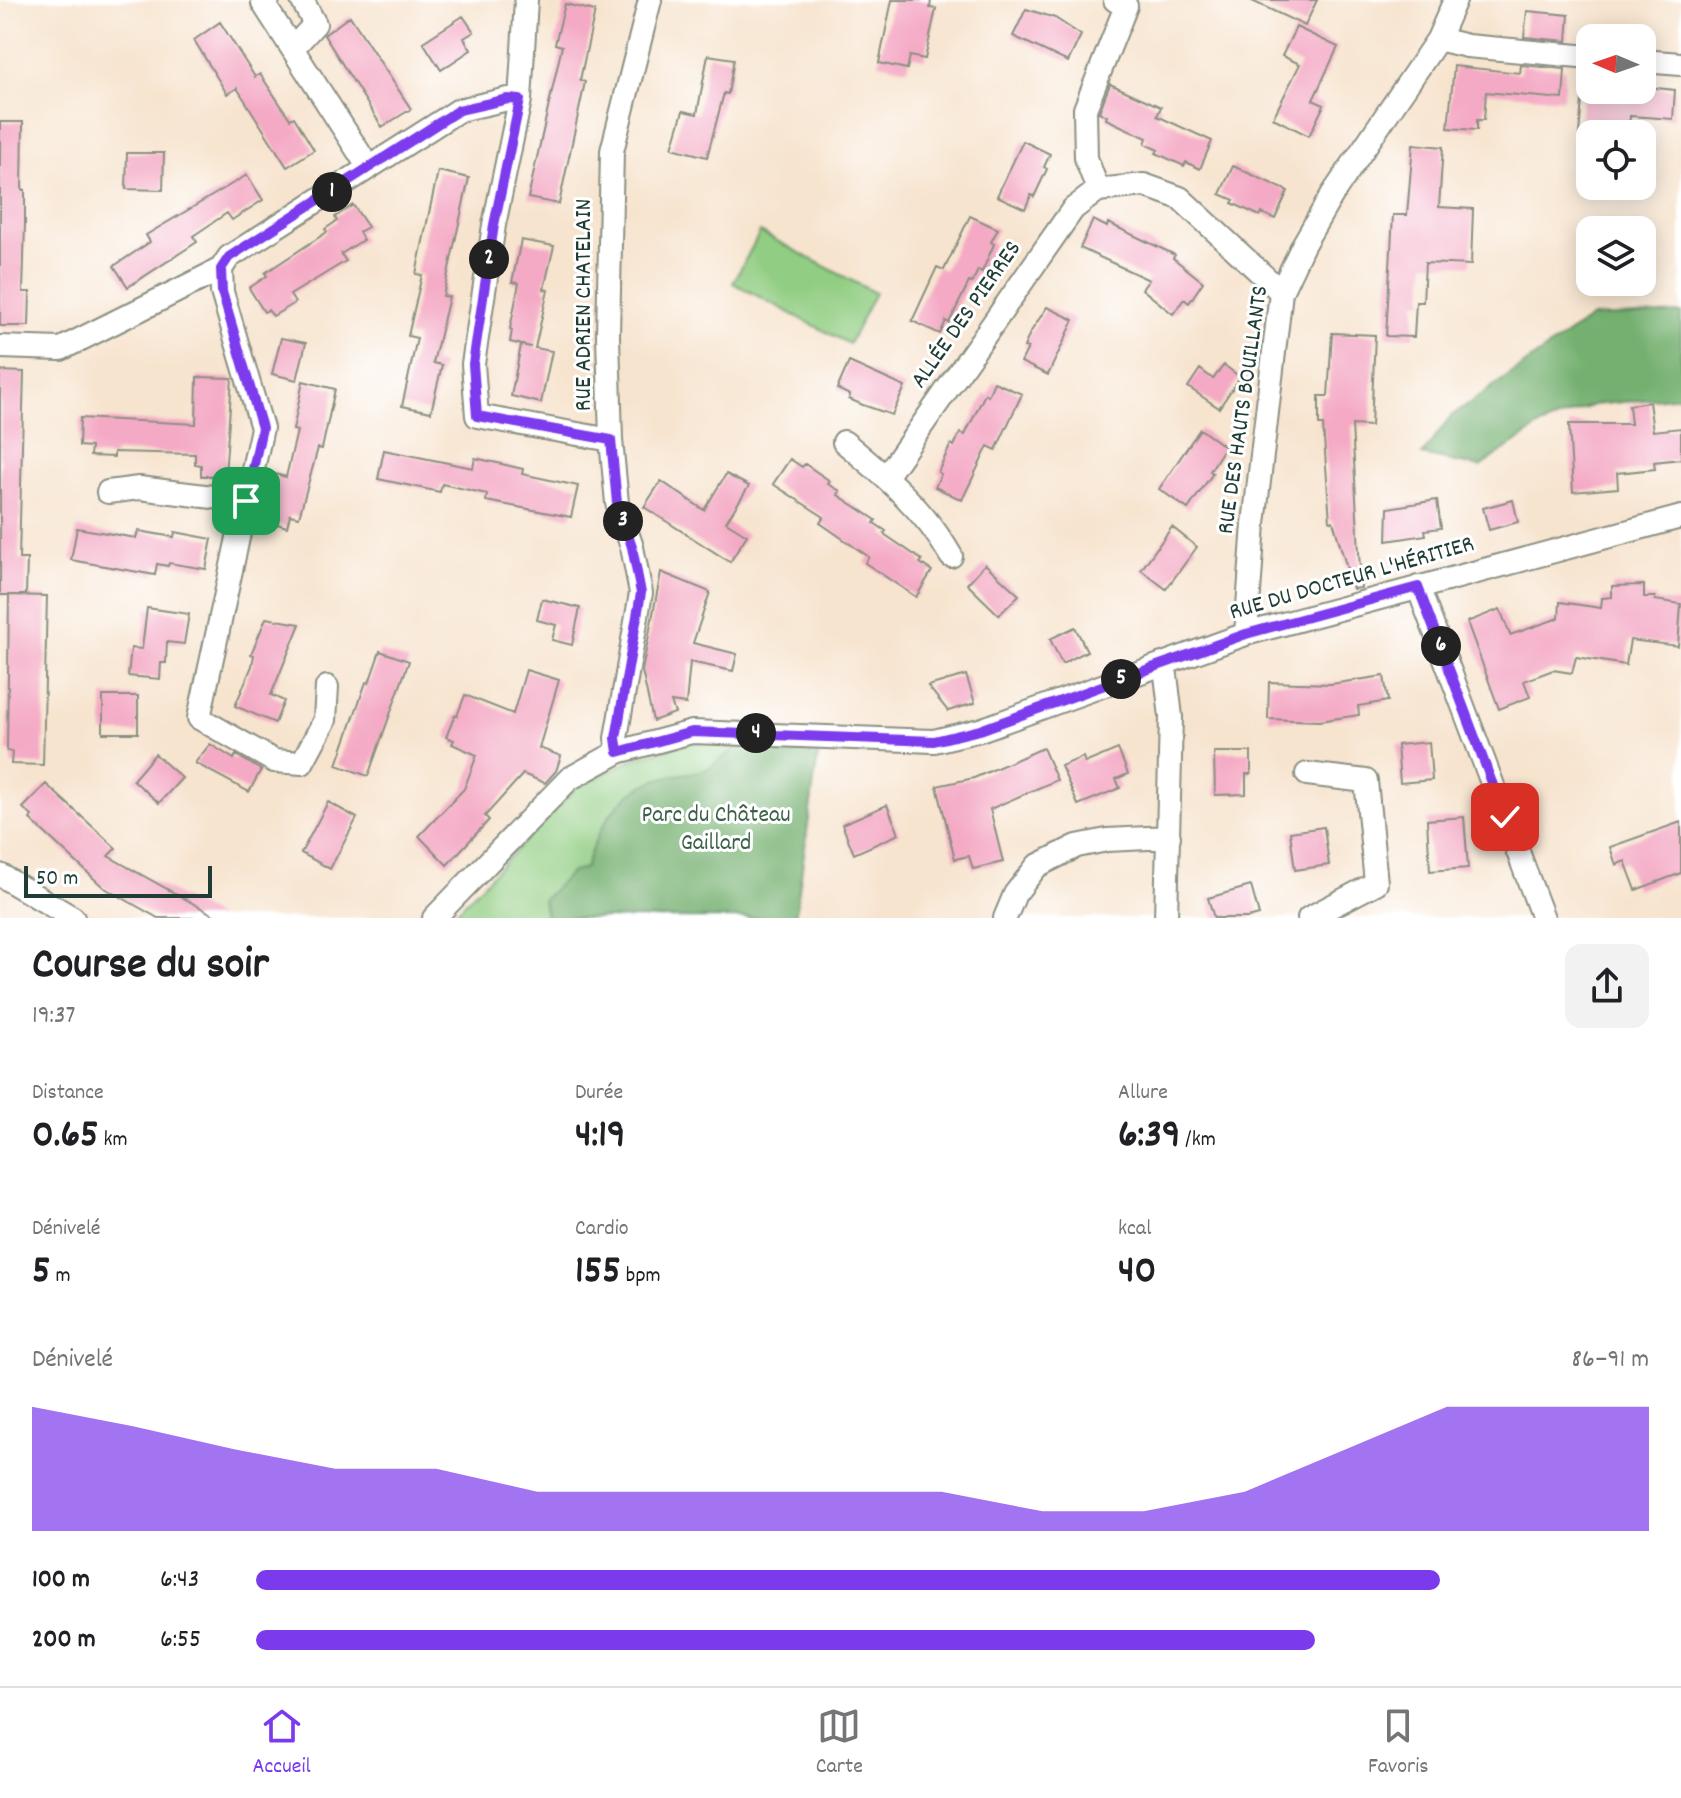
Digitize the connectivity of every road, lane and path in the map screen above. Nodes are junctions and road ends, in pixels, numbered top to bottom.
1 (268, 0) edge
2 (302, 0) edge
3 (526, 0) edge
4 (650, 0) edge
5 (1115, 0) edge
6 (1455, 0) edge
7 (1438, 39) junction
8 (293, 48) junction
9 (1576, 56) edge
10 (1656, 62) edge
11 (1681, 64) edge
12 (520, 100) junction
13 (369, 168) junction
14 (1098, 190) junction
15 (221, 269) junction
16 (1281, 292) junction
17 (0, 347) edge
18 (611, 440) junction
19 (844, 442) dead end
20 (886, 477) junction
21 (108, 492) dead end
22 (246, 501) junction
23 (1681, 517) edge
24 (951, 556) dead end
25 (1418, 587) junction
26 (1246, 634) junction
27 (1162, 664) junction
28 (327, 687) dead end
29 (618, 752) junction
30 (1307, 774) dead end
31 (1169, 837) junction
32 (0, 875) edge
33 (73, 918) edge
34 (434, 918) edge
35 (1005, 918) edge
36 (1166, 918) edge
37 (1309, 918) edge
38 (1543, 918) edge

1 - 8 street
2 - 8 street
3 - 12 street
4 - 18 street, RUE ADRIEN CHATELAIN
5 - 14 street
6 - 7 street, RUE DES HAUTS BOUILLANTS
7 - 9 street
7 - 16 street, RUE DES HAUTS BOUILLANTS
8 - 13 street
10 - 11 street
12 - 13 street
12 - 18 street
13 - 15 street
14 - 16 street
14 - 20 street, ALLÉE DES PIERRES
15 - 17 street
15 - 22 street
16 - 26 street, RUE DES HAUTS BOUILLANTS
18 - 29 street, RUE ADRIEN CHATELAIN
19 - 20 street
20 - 24 street
21 - 22 street
22 - 28 street
23 - 25 street, RUE DU DOCTEUR L'HÉRITIER
25 - 26 street, RUE DU DOCTEUR L'HÉRITIER
25 - 38 street
26 - 27 street, RUE DU DOCTEUR L'HÉRITIER
27 - 29 street, RUE DU DOCTEUR L'HÉRITIER
27 - 31 street
29 - 34 street, RUE DU DOCTEUR L'HÉRITIER
30 - 37 street
31 - 35 street
31 - 36 street
32 - 33 street

